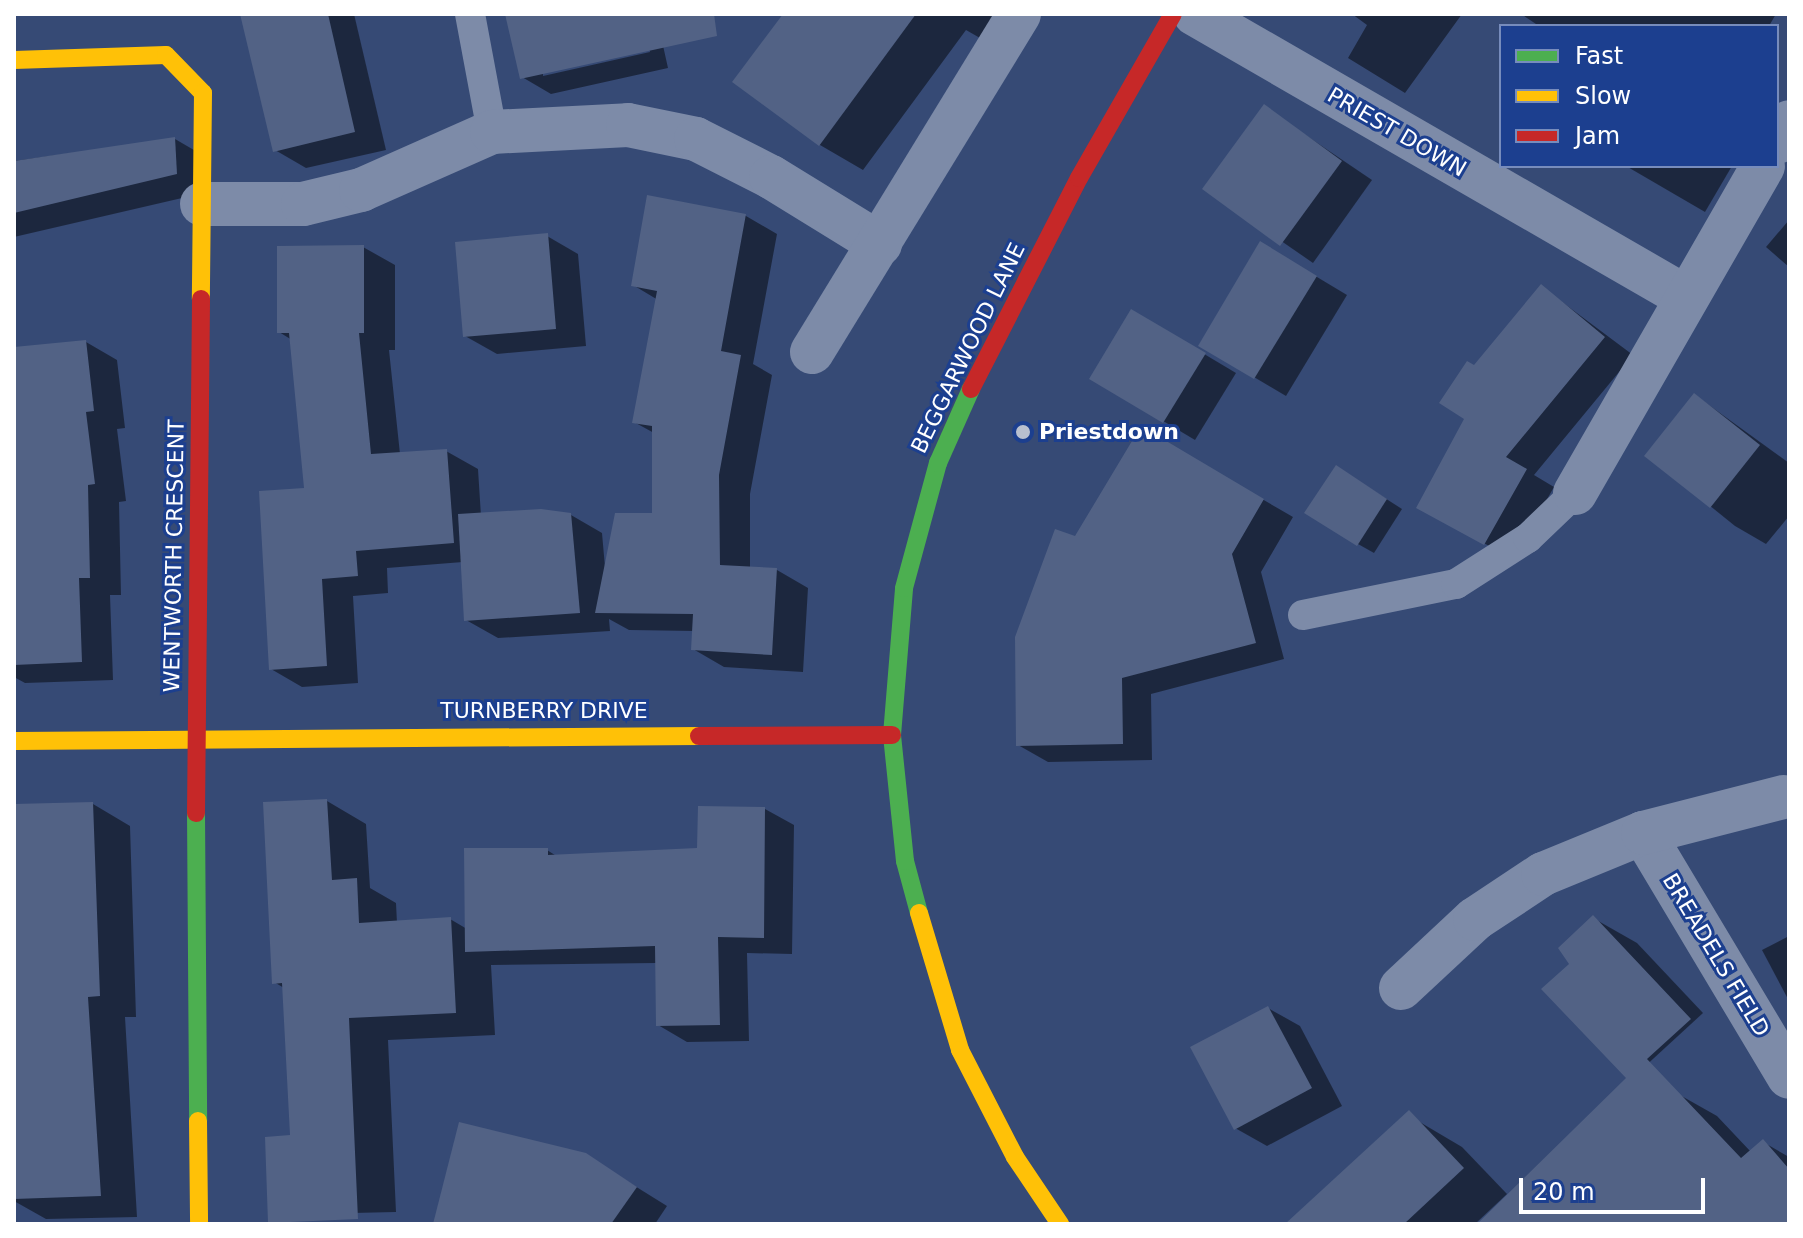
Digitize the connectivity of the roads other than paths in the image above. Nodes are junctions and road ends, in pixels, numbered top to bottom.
1 (470, 14) edge
2 (1019, 14) edge
3 (1173, 14) edge
4 (1195, 14) edge
5 (14, 60) edge
6 (492, 132) junction
7 (1762, 168) edge
8 (202, 204) junction
9 (880, 244) junction
10 (1684, 296) junction
11 (812, 352) dead end
12 (1575, 493) joint
13 (1303, 615) dead end
14 (892, 735) junction
15 (196, 736) junction
16 (14, 741) edge
17 (1783, 797) dead end
18 (1643, 833) junction
19 (1401, 988) dead end
20 (1789, 1077) edge
21 (199, 1224) edge
22 (1060, 1224) edge

1 - 6 lane
2 - 9 street
3 - 14 street, BEGGARWOOD LANE
4 - 10 street, PRIEST DOWN
5 - 8 street, WENTWORTH CRESCENT
6 - 8 street
6 - 9 street
7 - 10 street
8 - 15 street, WENTWORTH CRESCENT
9 - 11 street
10 - 12 street
12 - 13 lane
14 - 15 street, TURNBERRY DRIVE
14 - 22 street, BEGGARWOOD LANE
15 - 16 street, TURNBERRY DRIVE
15 - 21 street, WENTWORTH CRESCENT
17 - 18 street
18 - 19 street
18 - 20 street, BREADELS FIELD

